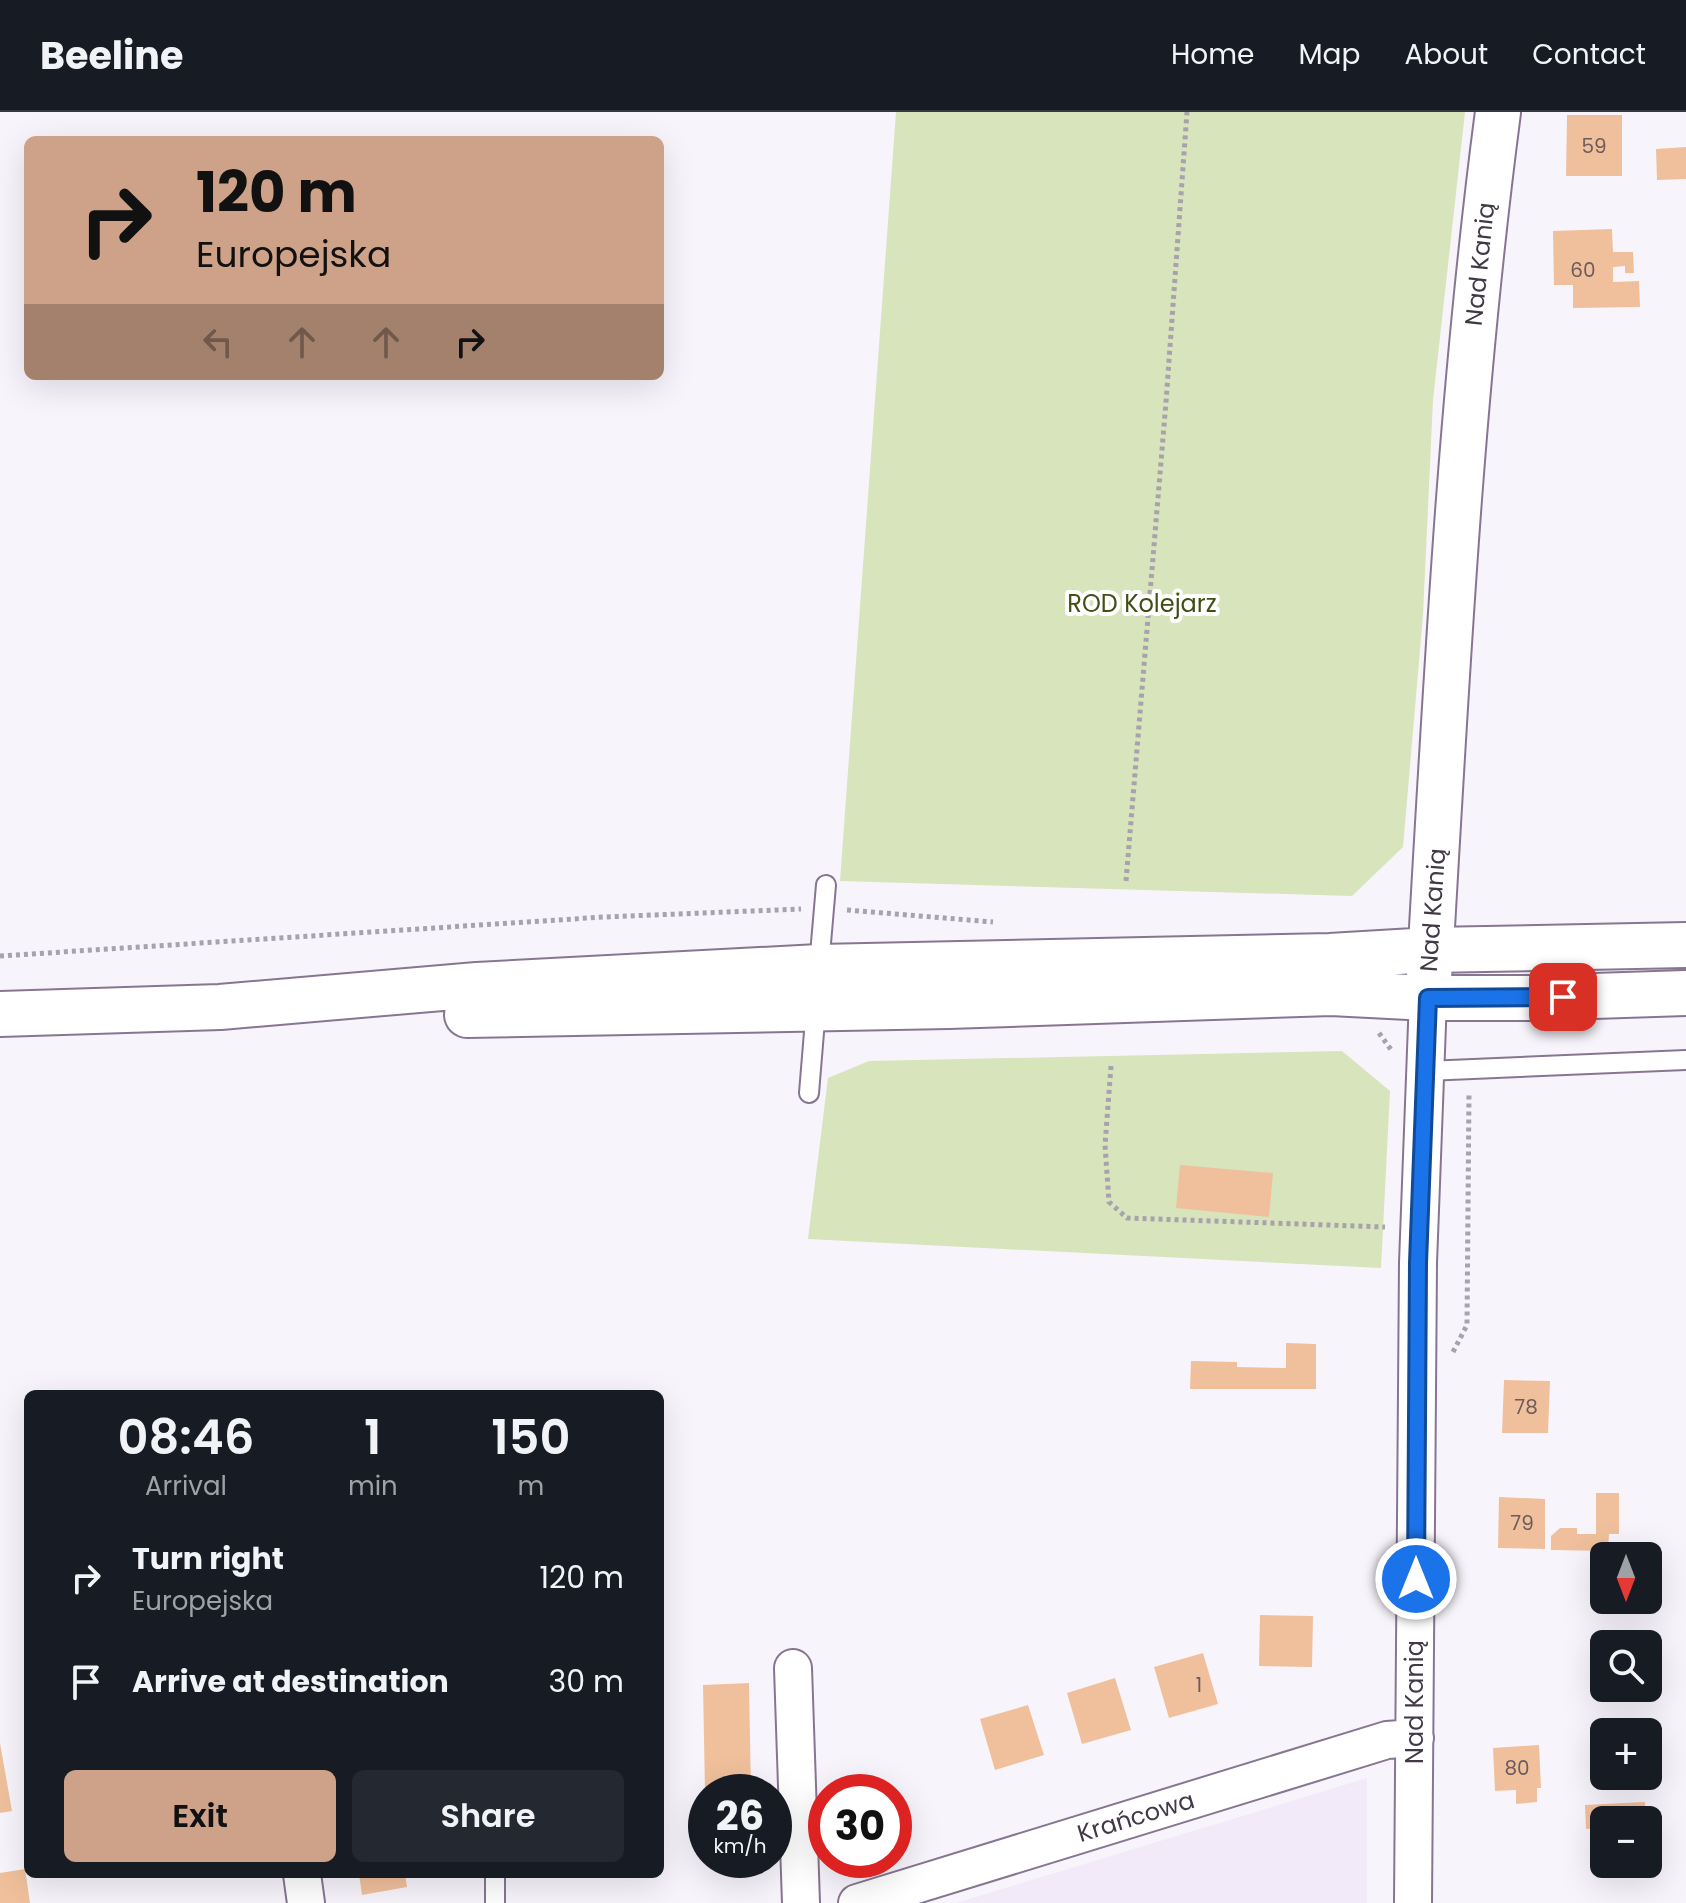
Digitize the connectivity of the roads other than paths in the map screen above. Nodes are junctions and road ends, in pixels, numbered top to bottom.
1 (1498, 112) edge
2 (826, 885) dead end
3 (1686, 945) edge
4 (1431, 950) junction
5 (818, 987) junction
6 (1686, 993) edge
7 (1428, 998) junction
8 (0, 1014) edge
9 (1686, 1060) edge
10 (1426, 1071) junction
11 (809, 1093) dead end
12 (793, 1668) dead end
13 (1415, 1738) junction
14 (303, 1878) edge
15 (495, 1878) edge
16 (306, 1903) edge
17 (495, 1903) edge
18 (801, 1903) edge
19 (857, 1903) edge
20 (1413, 1903) edge

1 - 4 street, Nad Kanią
2 - 5 lane
3 - 4 street
4 - 5 street
4 - 7 street, Nad Kanią
5 - 7 street
5 - 8 street
5 - 11 lane
6 - 7 street
7 - 10 street, Nad Kanią
9 - 10 lane
10 - 13 street, Nad Kanią
12 - 18 street
13 - 19 street, Krańcowa
13 - 20 street, Nad Kanią
14 - 16 street
15 - 17 lane

